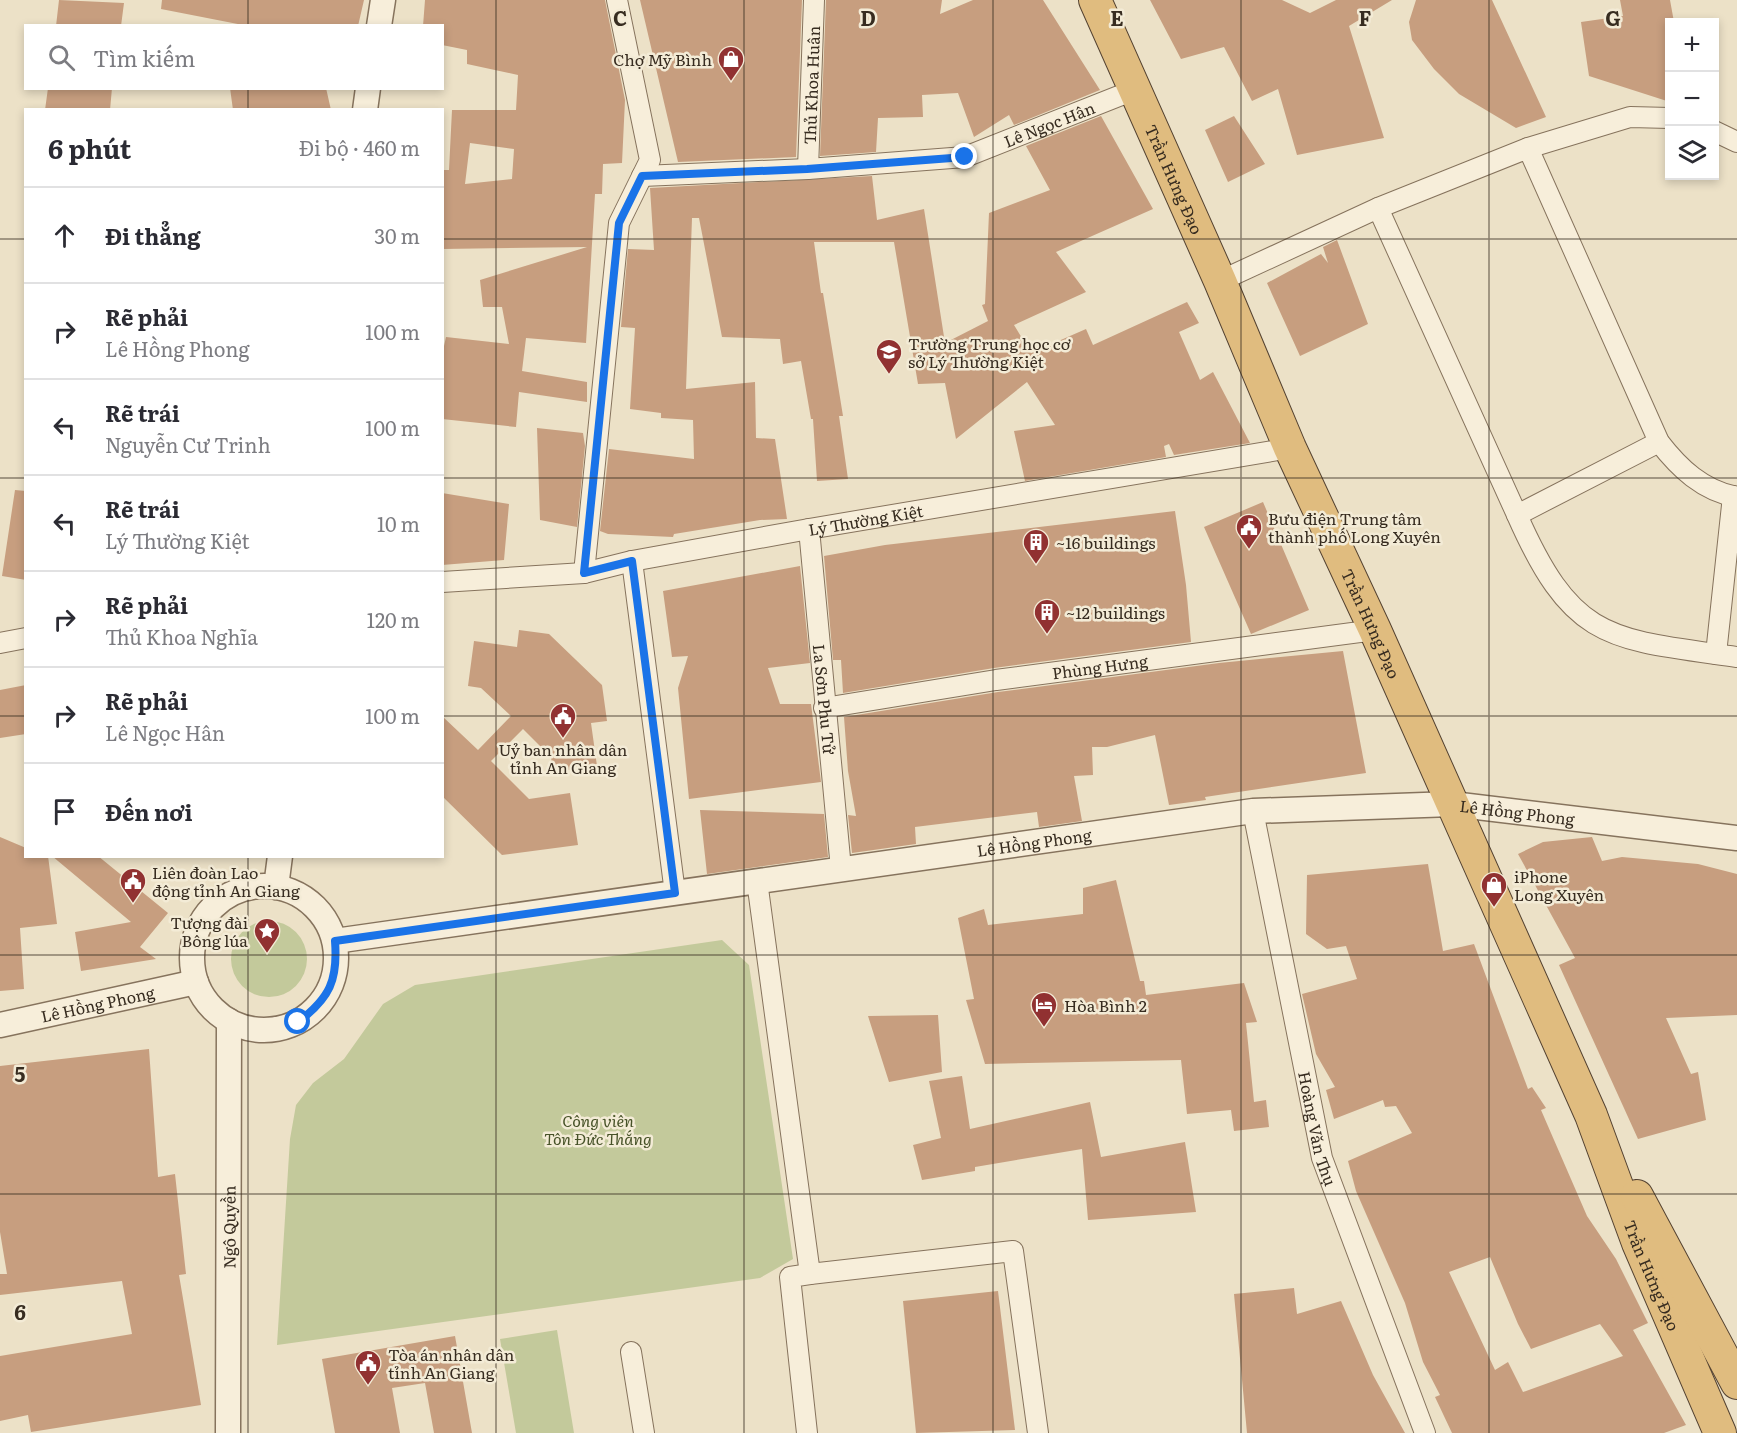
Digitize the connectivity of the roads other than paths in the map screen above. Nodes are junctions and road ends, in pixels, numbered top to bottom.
1 (383, 0) edge
2 (617, 0) edge
3 (814, 0) edge
4 (1095, 0) edge
5 (379, 24) edge
6 (368, 90) edge
7 (1134, 90) junction
8 (365, 108) edge
9 (1665, 118) edge
10 (1719, 133) edge
11 (1737, 142) edge
12 (1528, 148) junction
13 (807, 169) junction
14 (642, 176) junction
15 (1378, 208) junction
16 (1220, 281) junction
17 (1659, 441) junction
18 (1290, 448) junction
19 (1735, 496) edge
20 (1517, 515) junction
21 (809, 529) junction
22 (632, 561) junction
23 (584, 573) junction
24 (444, 582) edge
25 (1375, 630) junction
26 (24, 638) edge
27 (0, 643) edge
28 (1716, 654) junction
29 (1737, 657) edge
30 (824, 708) junction
31 (1452, 804) junction
32 (1253, 811) junction
33 (1737, 838) edge
34 (280, 858) edge
35 (841, 869) junction
36 (757, 881) junction
37 (276, 887) junction
38 (675, 893) junction
39 (335, 941) junction
40 (196, 982) junction
41 (229, 1021) junction
42 (0, 1025) edge
43 (1592, 1115) junction
44 (810, 1274) junction
45 (631, 1353) dead end
46 (1737, 1383) edge
47 (225, 1432) edge
48 (644, 1433) edge
49 (807, 1433) edge
50 (1038, 1433) edge
51 (1425, 1433) edge
52 (1720, 1433) edge

1 - 5 street
2 - 14 street
3 - 13 street, Thủ Khoa Huân
4 - 7 highway, Trần Hưng Đạo
6 - 8 street
7 - 13 street, Lê Ngọc Hân
7 - 16 highway, Trần Hưng Đạo
9 - 12 street
10 - 11 street
12 - 15 street
12 - 17 street
13 - 14 street, Lê Ngọc Hân
14 - 23 street
15 - 16 street
15 - 20 street
16 - 18 highway, Trần Hưng Đạo
17 - 19 street
17 - 20 street
18 - 21 street, Lý Thường Kiệt
18 - 25 highway, Trần Hưng Đạo
19 - 28 street
20 - 28 street
21 - 22 street, Lý Thường Kiệt
21 - 30 street, La Sơn Phu Tử
22 - 23 street, Lý Thường Kiệt
22 - 38 street
23 - 24 street, Lý Thường Kiệt
25 - 30 street, Phùng Hưng
25 - 31 highway, Trần Hưng Đạo
26 - 27 street
28 - 29 street
30 - 35 street, La Sơn Phu Tử
31 - 32 street, Lê Hồng Phong
31 - 33 street, Lê Hồng Phong
31 - 43 highway, Trần Hưng Đạo
32 - 35 street, Lê Hồng Phong
32 - 51 street, Hoàng Văn Thụ
34 - 37 street
35 - 36 street, Lê Hồng Phong
36 - 38 street, Lê Hồng Phong
36 - 44 street
37 - 39 street
37 - 40 street
38 - 39 street, Lê Hồng Phong
39 - 41 street
40 - 41 street
40 - 42 street, Lê Hồng Phong
41 - 47 street, Ngô Quyền
43 - 46 highway, Trần Hưng Đạo
43 - 52 highway, Trần Hưng Đạo
44 - 49 street
44 - 50 street
45 - 48 street

